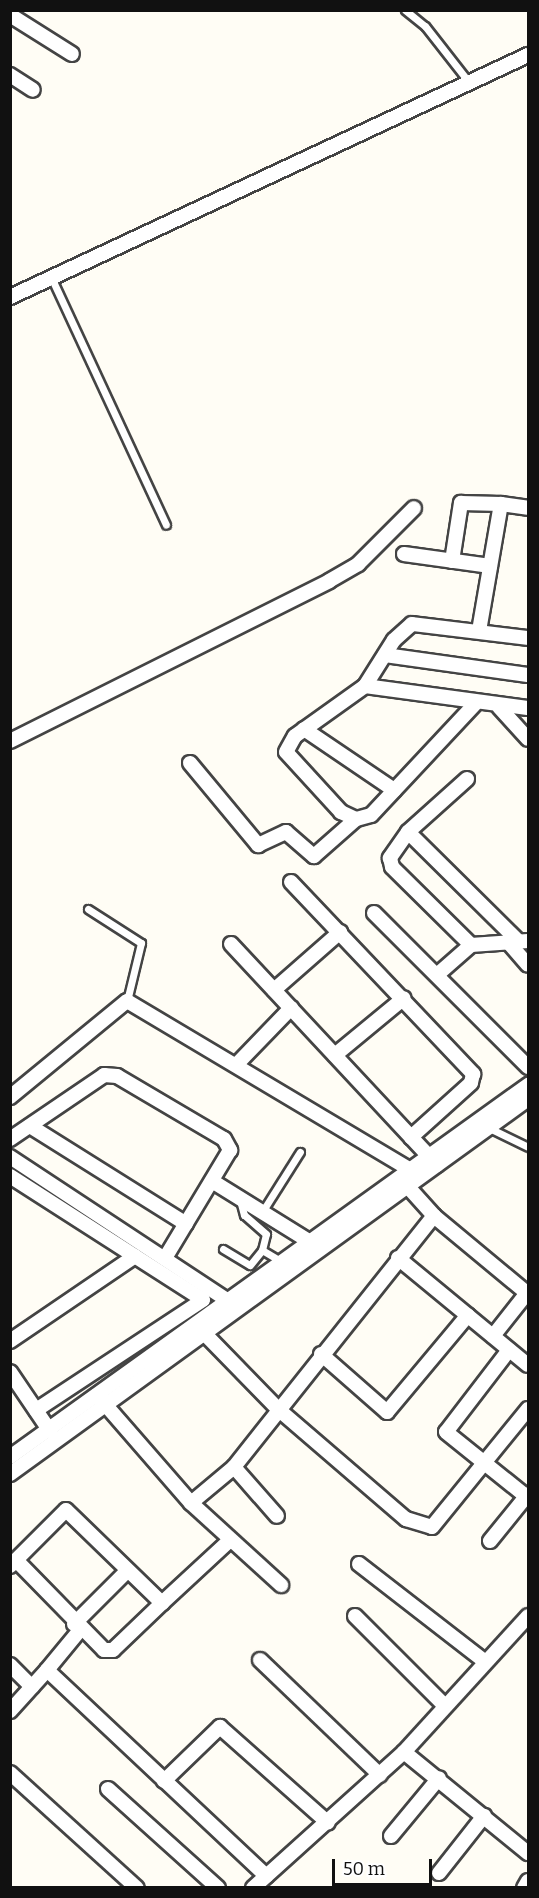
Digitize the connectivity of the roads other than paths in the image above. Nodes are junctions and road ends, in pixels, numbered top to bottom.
1 (405, 10) edge
2 (10, 15) edge
3 (72, 54) dead end
4 (528, 55) edge
5 (10, 75) edge
6 (468, 81) junction
7 (33, 90) dead end
8 (51, 277) junction
9 (10, 297) edge
10 (501, 504) junction
11 (526, 506) edge
12 (414, 508) dead end
13 (166, 525) dead end
14 (404, 554) dead end
15 (452, 561) junction
16 (490, 566) junction
17 (480, 631) junction
18 (528, 638) edge
19 (385, 655) junction
20 (528, 675) edge
21 (365, 686) junction
22 (475, 704) junction
23 (499, 707) junction
24 (528, 708) edge
25 (304, 729) junction
26 (528, 738) edge
27 (10, 741) edge
28 (190, 763) dead end
29 (467, 779) dead end
30 (394, 790) junction
31 (356, 819) junction
32 (408, 832) junction
33 (291, 882) dead end
34 (88, 909) dead end
35 (374, 913) dead end
36 (340, 932) junction
37 (518, 941) edge
38 (231, 944) dead end
39 (471, 945) junction
40 (528, 965) edge
41 (438, 974) junction
42 (274, 990) junction
43 (404, 998) junction
44 (126, 1001) junction
45 (291, 1008) junction
46 (334, 1055) junction
47 (237, 1064) junction
48 (528, 1067) edge
49 (528, 1085) edge
50 (10, 1097) edge
51 (528, 1099) edge
52 (30, 1126) junction
53 (491, 1130) junction
54 (411, 1137) junction
55 (10, 1139) edge
56 (528, 1147) edge
57 (300, 1152) dead end
58 (10, 1157) edge
59 (435, 1162) junction
60 (418, 1174) junction
61 (10, 1176) edge
62 (212, 1181) junction
63 (409, 1188) junction
64 (240, 1198) junction
65 (262, 1212) junction
66 (434, 1216) junction
67 (186, 1224) junction
68 (312, 1243) junction
69 (223, 1249) dead end
70 (262, 1250) junction
71 (135, 1256) junction
72 (165, 1258) junction
73 (398, 1258) junction
74 (284, 1263) junction
75 (528, 1294) edge
76 (230, 1302) junction
77 (468, 1315) junction
78 (204, 1332) junction
79 (493, 1336) junction
80 (10, 1341) edge
81 (509, 1350) junction
82 (321, 1354) junction
83 (528, 1365) edge
84 (10, 1372) edge
85 (101, 1400) junction
86 (278, 1409) junction
87 (528, 1409) edge
88 (36, 1410) junction
89 (50, 1431) junction
90 (10, 1457) edge
91 (484, 1464) junction
92 (234, 1467) junction
93 (10, 1474) edge
94 (528, 1496) edge
95 (191, 1503) junction
96 (277, 1516) dead end
97 (230, 1540) junction
98 (490, 1541) dead end
99 (14, 1563) edge
100 (359, 1564) dead end
101 (127, 1571) junction
102 (280, 1585) dead end
103 (162, 1603) junction
104 (355, 1616) dead end
105 (528, 1616) edge
106 (77, 1627) junction
107 (260, 1660) dead end
108 (484, 1661) junction
109 (10, 1665) edge
110 (47, 1670) junction
111 (32, 1687) junction
112 (445, 1706) junction
113 (10, 1712) edge
114 (404, 1752) junction
115 (10, 1773) edge
116 (380, 1775) junction
117 (439, 1778) junction
118 (164, 1781) junction
119 (108, 1789) dead end
120 (484, 1816) junction
121 (328, 1823) junction
122 (391, 1836) dead end
123 (528, 1854) edge
124 (439, 1873) dead end
125 (266, 1876) junction
126 (528, 1881) edge
127 (137, 1887) edge
128 (218, 1887) edge
129 (253, 1887) edge
130 (524, 1887) edge

1 - 6 lane
2 - 3 street
4 - 6 street
5 - 7 street
6 - 8 street
8 - 9 street
8 - 13 lane
10 - 11 street
10 - 15 street
10 - 16 street
12 - 27 street
14 - 15 street
15 - 16 street
16 - 17 street
17 - 18 street
17 - 19 street
19 - 20 street
19 - 21 street
21 - 22 street
21 - 25 street
22 - 23 street
22 - 30 street
23 - 24 street
23 - 26 street
25 - 30 street
25 - 31 street
28 - 31 street
29 - 32 street
30 - 31 street
32 - 37 street
32 - 39 street
33 - 36 street
34 - 44 lane
35 - 41 street
36 - 42 street
36 - 43 street
37 - 39 street
37 - 40 street
38 - 42 street
39 - 41 street
41 - 48 street
42 - 45 street
43 - 46 street
43 - 54 street
44 - 47 street
44 - 50 street
45 - 46 street
45 - 47 street
46 - 54 street
47 - 60 street
49 - 59 street
51 - 53 street
52 - 55 street
52 - 62 street
52 - 67 street
53 - 56 lane
53 - 59 street
54 - 59 street
57 - 65 lane
58 - 72 street
59 - 60 street
60 - 63 street
60 - 68 street
61 - 71 street
62 - 64 street
62 - 67 street
63 - 66 street
63 - 78 street
64 - 65 street
64 - 70 lane
65 - 68 street
66 - 73 street
66 - 75 street
67 - 72 street
68 - 74 street
69 - 70 lane
70 - 74 lane
71 - 80 street
71 - 88 street
72 - 76 street
73 - 77 street
73 - 82 street
74 - 76 street
75 - 79 street
76 - 85 street
77 - 79 street
77 - 82 street
78 - 85 street
78 - 86 street
79 - 81 street
81 - 83 street
81 - 91 street
82 - 86 street
84 - 88 street
85 - 89 street
85 - 93 street
85 - 95 street
86 - 91 street
86 - 92 street
87 - 91 street
88 - 89 street
89 - 90 street
91 - 94 street
92 - 95 street
92 - 96 street
94 - 98 street
95 - 97 street
97 - 102 street
97 - 103 street
99 - 101 street
99 - 106 street
100 - 108 street
101 - 103 street
101 - 106 street
103 - 106 street
104 - 112 street
105 - 108 street
106 - 110 street
107 - 116 street
108 - 112 street
109 - 111 street
110 - 111 street
110 - 118 street
111 - 113 street
112 - 114 street
114 - 116 street
114 - 117 street
115 - 127 street
116 - 121 street
117 - 120 street
117 - 122 street
118 - 121 street
118 - 125 street
119 - 128 street
120 - 123 street
120 - 124 street
121 - 125 street
125 - 129 street
126 - 130 street

